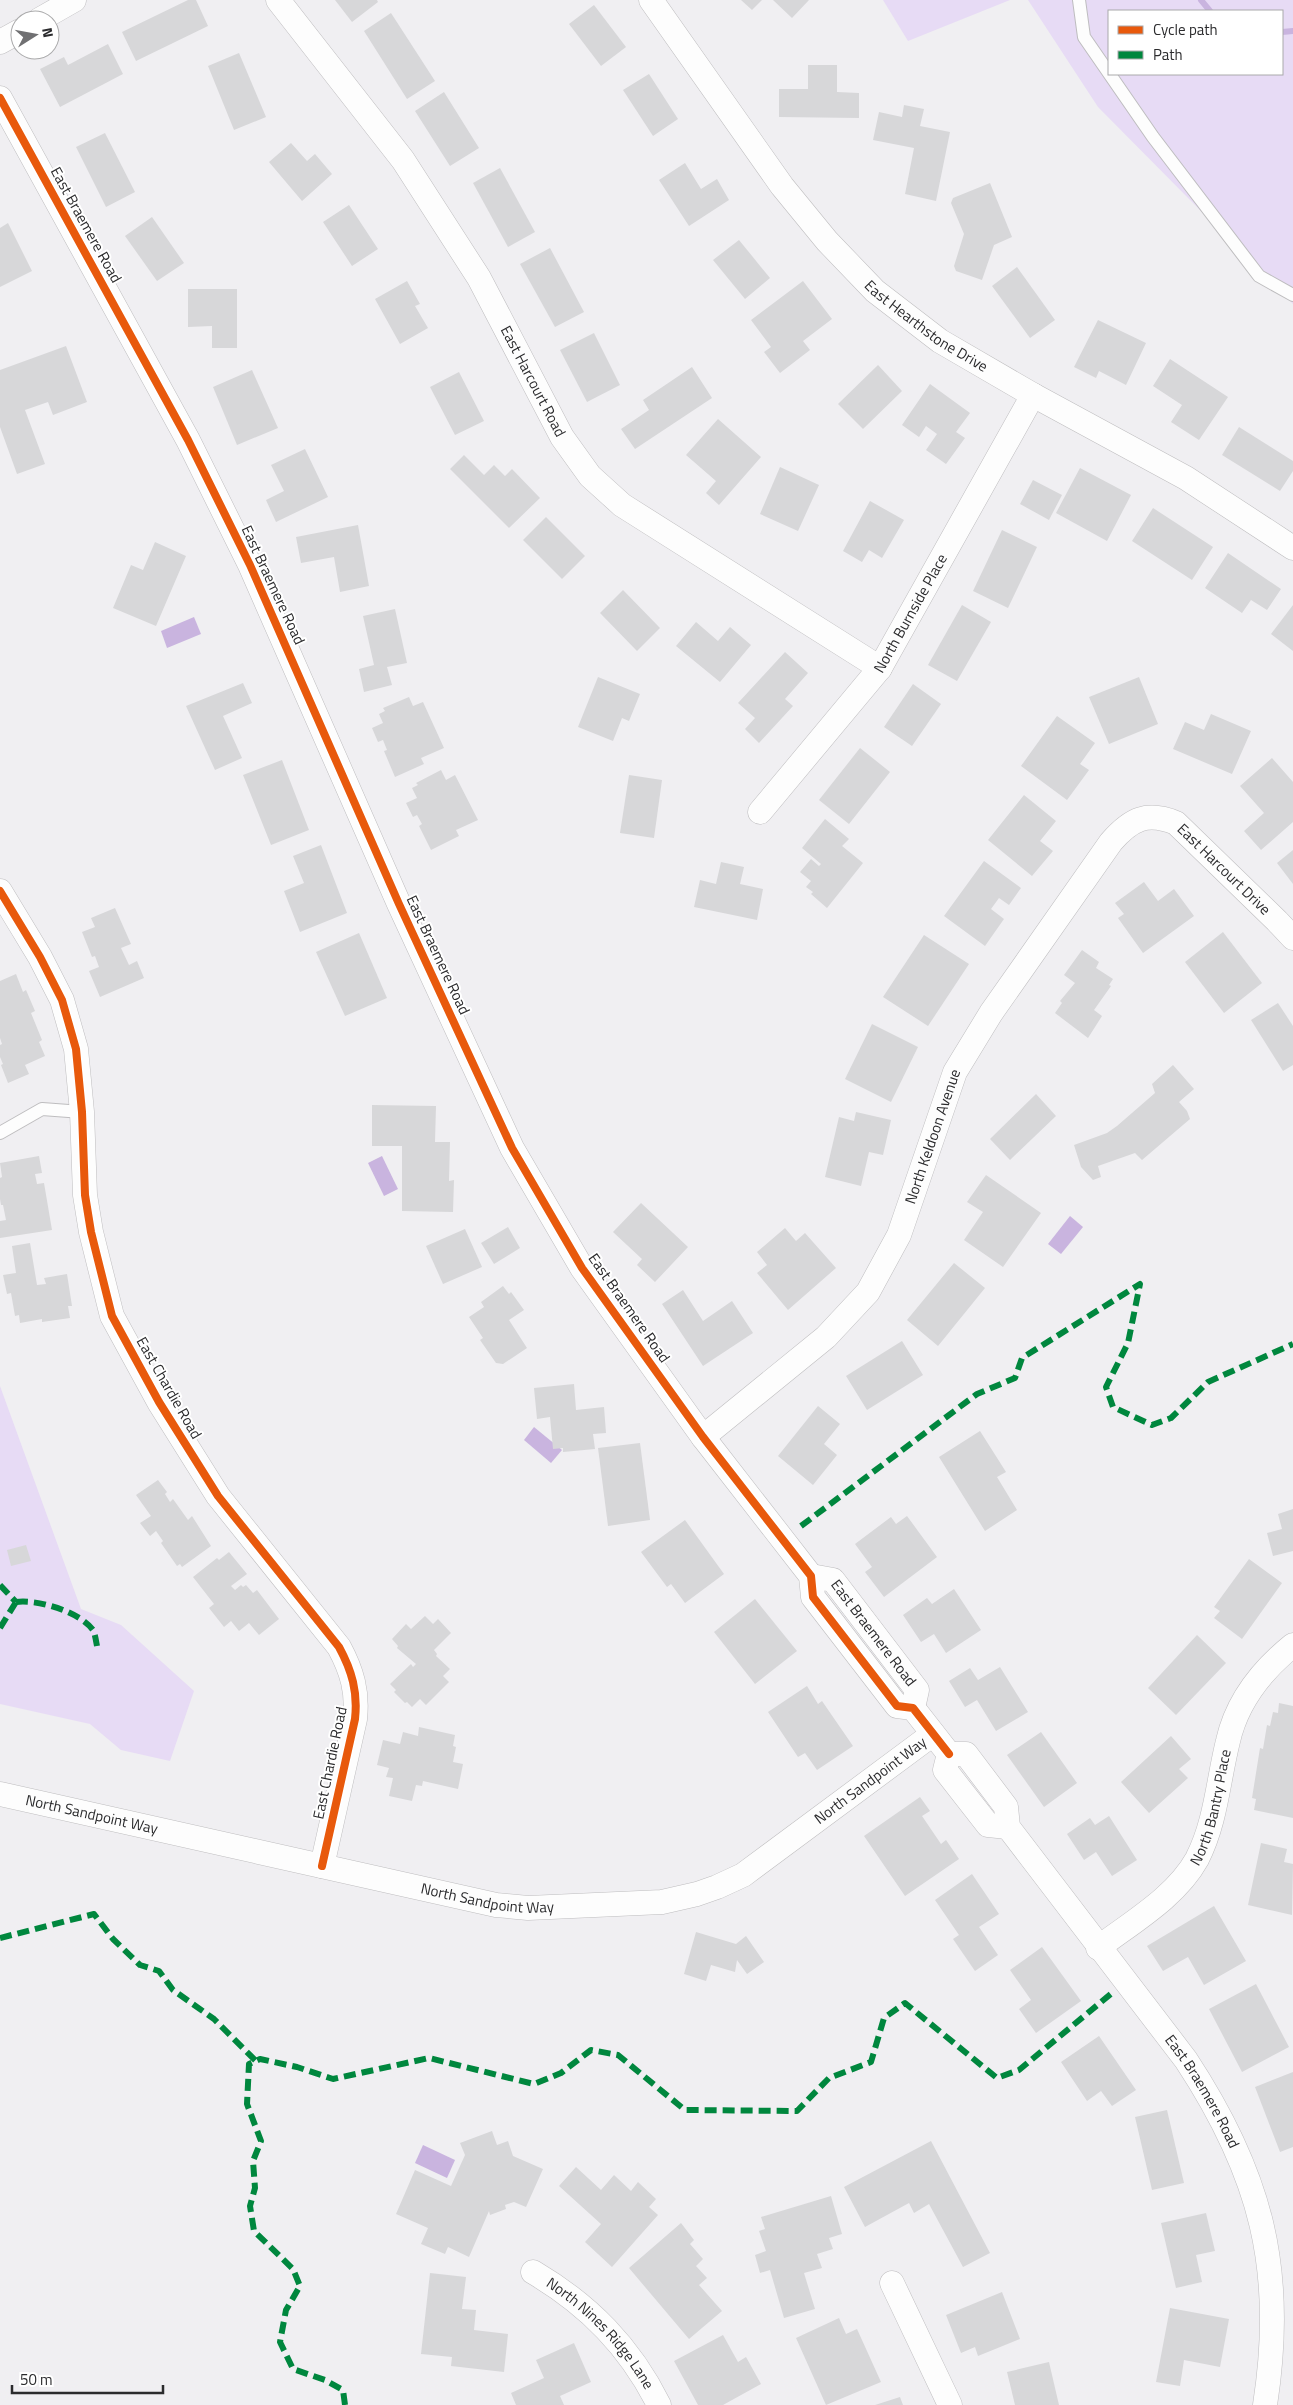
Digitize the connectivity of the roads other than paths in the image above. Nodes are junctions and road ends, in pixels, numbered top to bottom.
1 (74, 0) edge
2 (278, 0) edge
3 (651, 0) edge
4 (1080, 0) edge
5 (56, 10) edge
6 (1108, 72) edge
7 (1110, 75) edge
8 (0, 98) edge
9 (1293, 295) edge
10 (1033, 395) junction
11 (1293, 548) edge
12 (880, 668) junction
13 (760, 812) dead end
14 (1145, 817) joint
15 (0, 891) edge
16 (1293, 938) edge
17 (82, 1112) junction
18 (0, 1133) edge
19 (703, 1437) junction
20 (1293, 1645) edge
21 (934, 1734) junction
22 (0, 1794) edge
23 (322, 1866) junction
24 (1098, 1948) junction
25 (533, 2272) dead end
26 (892, 2283) dead end
27 (659, 2405) edge
28 (950, 2405) edge
29 (1265, 2405) edge

1 - 5 street
2 - 12 street, East Harcourt Road
3 - 10 street, East Hearthstone Drive
4 - 6 lane
7 - 9 lane
8 - 19 street, East Braemere Road
10 - 11 street, East Hearthstone Drive
10 - 12 street, North Burnside Place
12 - 13 street, North Burnside Place
14 - 16 street, East Harcourt Drive
14 - 19 street, North Keldoon Avenue
15 - 17 street, East Chardie Road
17 - 18 lane
17 - 23 street, East Chardie Road
19 - 21 street, East Braemere Road
20 - 24 street, North Bantry Place
21 - 23 street, North Sandpoint Way
21 - 24 street, East Braemere Road
22 - 23 street, North Sandpoint Way
24 - 29 street, East Braemere Road
25 - 27 street, North Nines Ridge Lane
26 - 28 street

